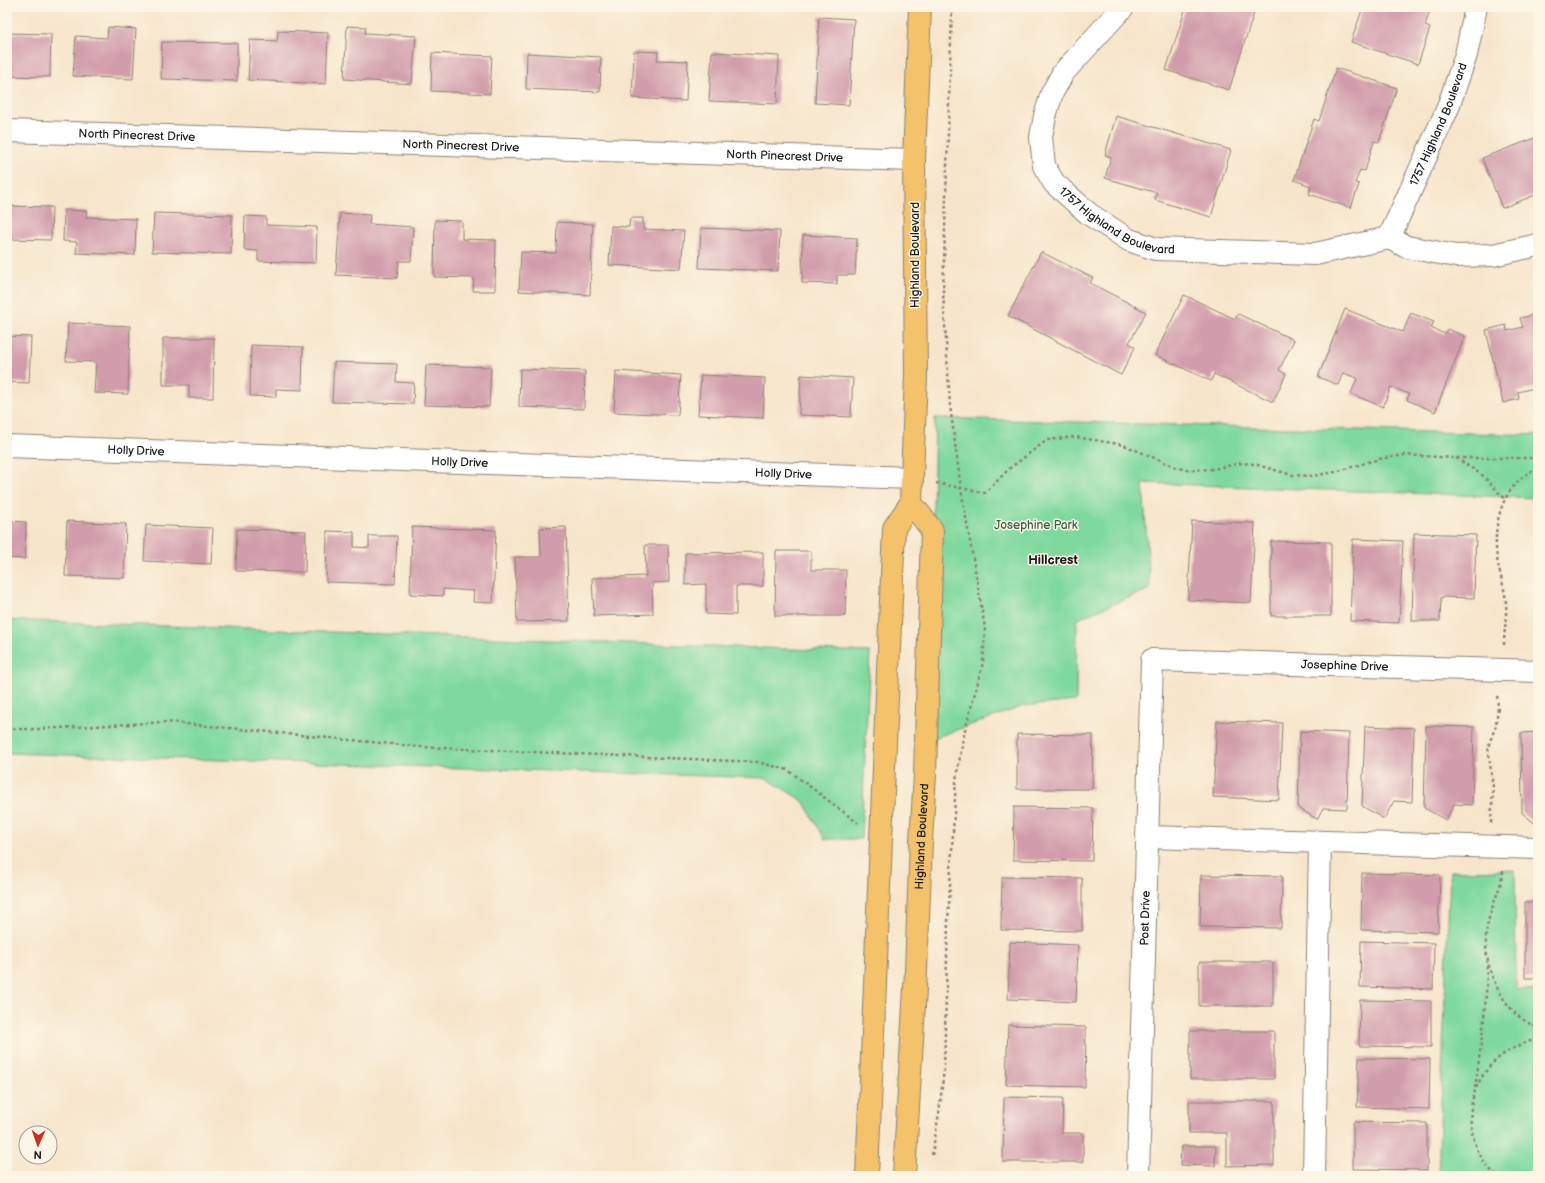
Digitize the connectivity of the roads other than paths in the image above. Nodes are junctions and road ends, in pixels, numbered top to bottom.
1 (920, 7) edge
2 (1124, 7) edge
3 (1476, 7) edge
4 (7, 131) edge
5 (914, 160) junction
6 (1389, 238) junction
7 (1538, 245) edge
8 (7, 446) edge
9 (912, 478) junction
10 (911, 503) junction
11 (1152, 660) joint
12 (1538, 671) edge
13 (1147, 837) junction
14 (1320, 842) junction
15 (1538, 848) edge
16 (867, 1176) edge
17 (904, 1176) edge
18 (1138, 1176) edge
19 (1314, 1176) edge

1 - 5 main road, Highland Boulevard
2 - 6 street, 1757 Highland Boulevard
3 - 6 street, 1757 Highland Boulevard
4 - 5 street, North Pinecrest Drive
5 - 9 main road, Highland Boulevard
6 - 7 street
8 - 9 street, Holly Drive
9 - 10 main road, Highland Boulevard
10 - 16 main road
10 - 17 main road, Highland Boulevard
11 - 12 street, Josephine Drive
11 - 13 street, Post Drive
13 - 14 street
13 - 18 street, Post Drive
14 - 15 street
14 - 19 street

